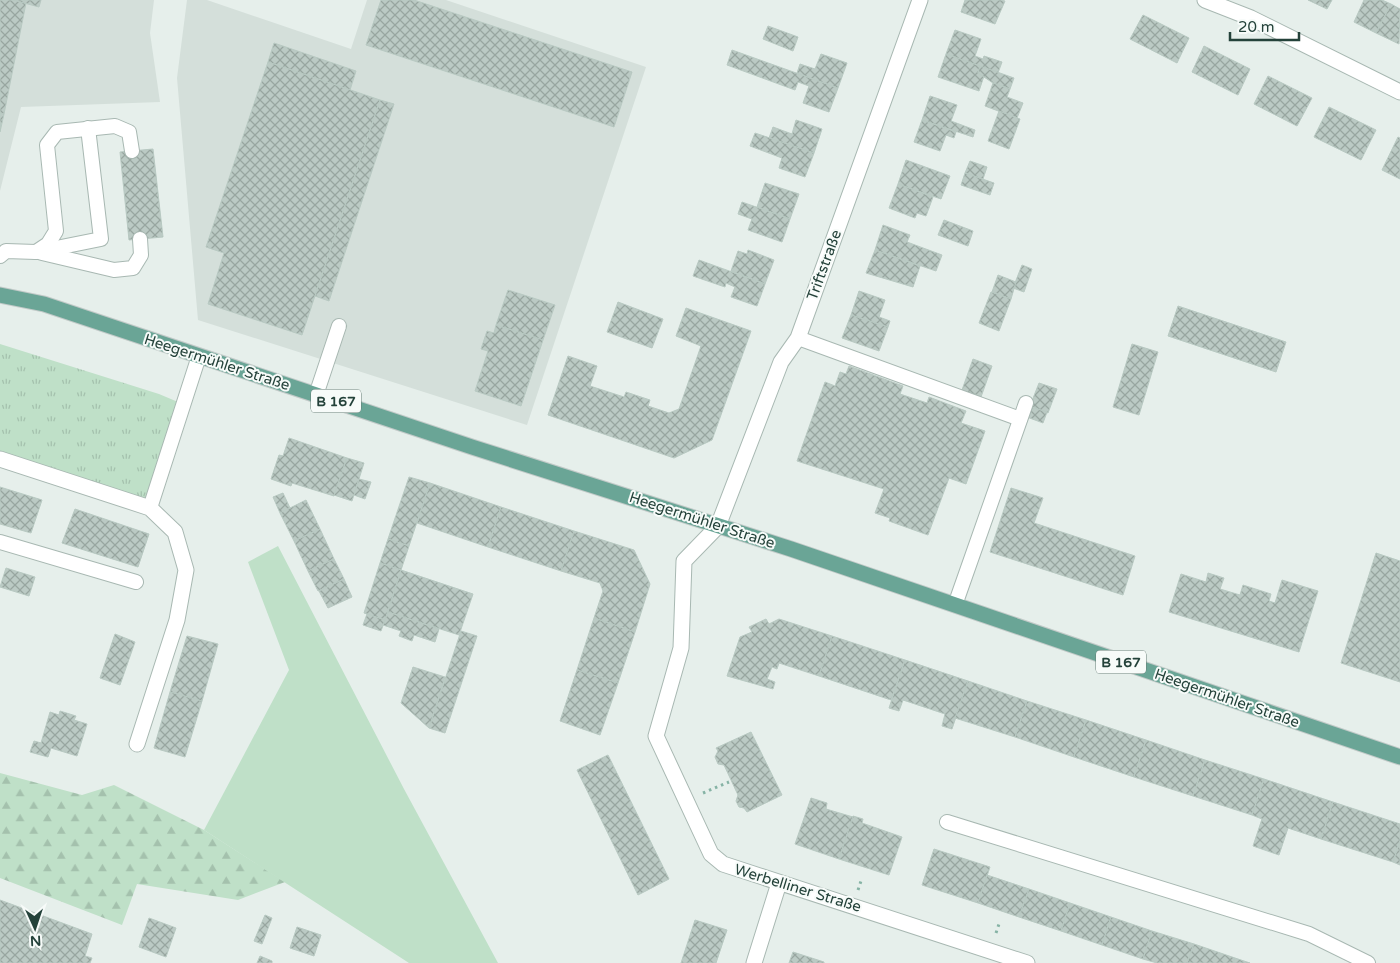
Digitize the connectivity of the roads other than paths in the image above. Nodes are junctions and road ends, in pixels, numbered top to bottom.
1 (920, 0) edge
2 (1205, 0) edge
3 (1400, 92) edge
4 (88, 128) junction
5 (132, 151) dead end
6 (140, 239) dead end
7 (36, 252) junction
8 (0, 256) edge
9 (0, 295) edge
10 (339, 326) dead end
11 (798, 338) junction
12 (199, 356) junction
13 (316, 395) junction
14 (1026, 403) dead end
15 (1020, 418) junction
16 (0, 459) edge
17 (150, 508) junction
18 (718, 526) junction
19 (0, 542) edge
20 (136, 582) dead end
21 (955, 605) junction
22 (137, 744) dead end
23 (1400, 756) edge
24 (947, 822) dead end
25 (779, 883) junction
26 (988, 957) edge
27 (754, 963) edge
28 (1028, 963) edge
29 (1368, 963) edge

1 - 11 street, Triftstraße
2 - 3 street
4 - 5 lane
4 - 7 lane
4 - 7 lane
6 - 7 lane
7 - 8 lane
9 - 12 main road, Heegermühler Straße / B 167
10 - 13 lane
11 - 15 lane
11 - 18 street, Triftstraße
12 - 13 main road, Heegermühler Straße / B 167
12 - 17 lane
13 - 18 main road, Heegermühler Straße / B 167
14 - 15 lane
15 - 21 lane
16 - 17 street
17 - 22 street
18 - 21 main road, Heegermühler Straße / B 167
18 - 25 street, Werbelliner Straße
19 - 20 lane
21 - 23 main road, Heegermühler Straße / B 167
24 - 29 lane
25 - 26 street, Werbelliner Straße
25 - 27 street
26 - 28 street, Werbelliner Straße

